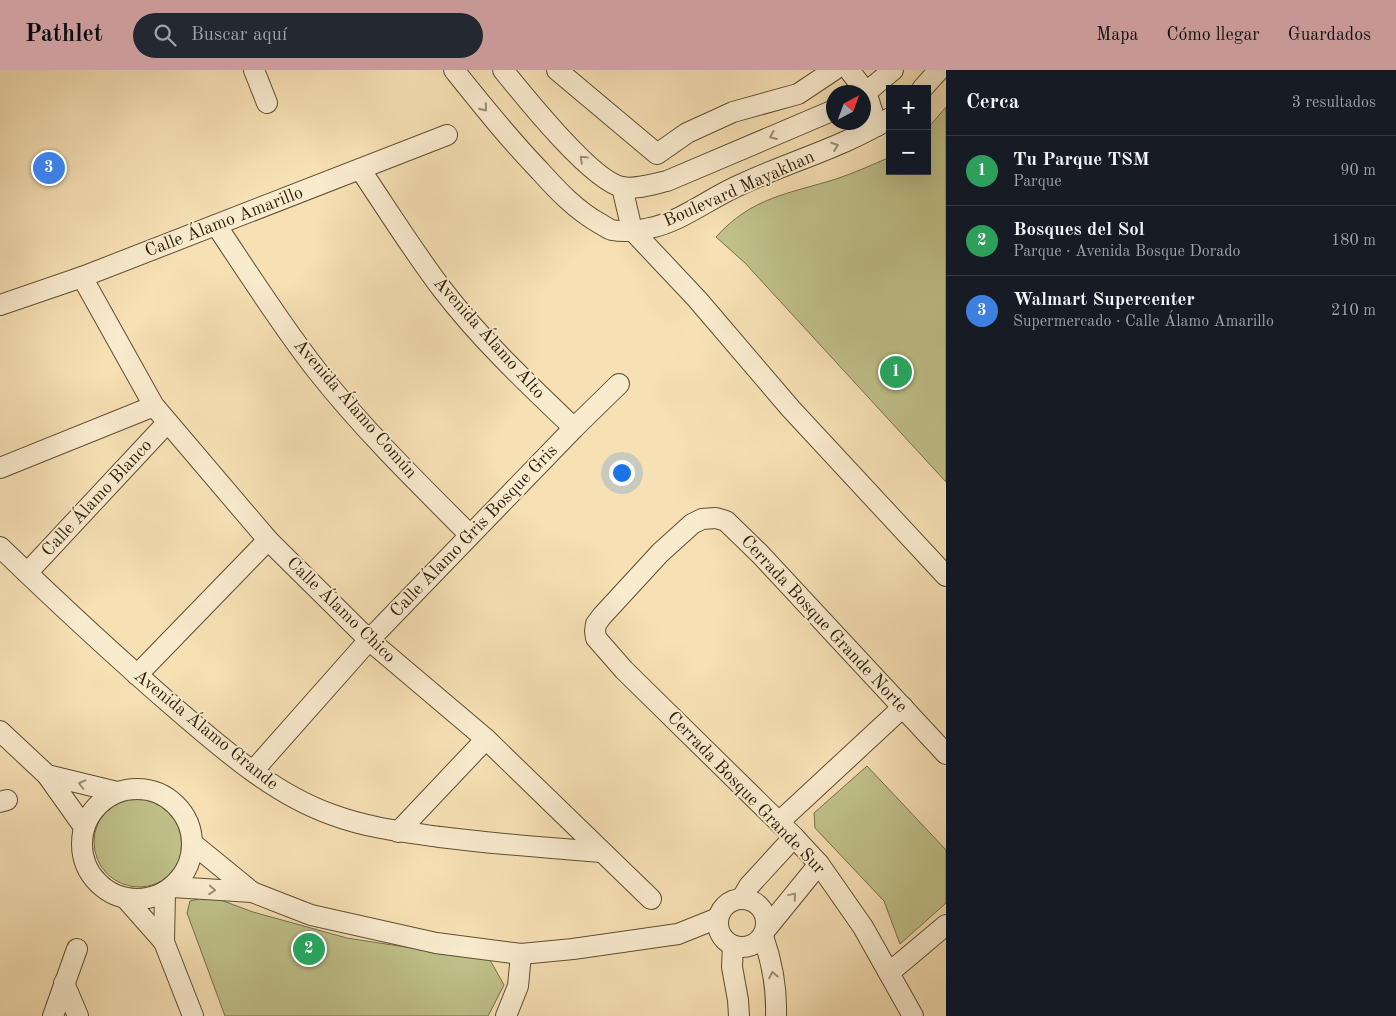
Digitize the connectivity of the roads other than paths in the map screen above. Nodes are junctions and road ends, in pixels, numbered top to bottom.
1 (254, 70) edge
2 (454, 70) edge
3 (503, 70) edge
4 (557, 70) edge
5 (834, 70) edge
6 (849, 70) edge
7 (893, 70) edge
8 (939, 70) edge
9 (859, 85) edge
10 (926, 85) edge
11 (871, 88) edge
12 (871, 102) edge
13 (267, 103) dead end
14 (826, 113) edge
15 (884, 122) edge
16 (447, 135) dead end
17 (360, 169) junction
18 (622, 187) junction
19 (216, 225) junction
20 (632, 230) junction
21 (82, 277) junction
22 (0, 306) edge
23 (619, 384) dead end
24 (154, 406) junction
25 (167, 423) junction
26 (574, 428) junction
27 (0, 468) edge
28 (692, 524) joint
29 (470, 536) junction
30 (268, 540) junction
31 (0, 547) edge
32 (28, 574) junction
33 (946, 576) edge
34 (369, 640) junction
35 (137, 675) junction
36 (903, 707) junction
37 (0, 731) edge
38 (486, 740) junction
39 (946, 754) edge
40 (253, 771) junction
41 (47, 775) junction
42 (117, 792) junction
43 (779, 822) junction
44 (84, 827) junction
45 (398, 832) junction
46 (794, 836) junction
47 (192, 843) junction
48 (602, 852) junction
49 (819, 864) junction
50 (169, 890) junction
51 (252, 892) junction
52 (742, 898) junction
53 (126, 899) junction
54 (651, 899) dead end
55 (718, 918) junction
56 (946, 925) edge
57 (765, 932) junction
58 (678, 934) junction
59 (164, 942) junction
60 (728, 942) junction
61 (77, 949) dead end
62 (521, 954) junction
63 (890, 972) junction
64 (64, 983) junction
65 (53, 1016) edge
66 (78, 1016) edge
67 (193, 1016) edge
68 (506, 1016) edge
69 (739, 1016) edge
70 (776, 1016) edge
71 (913, 1016) edge

1 - 13 street
2 -> 20 street, Boulevard Mayakhan
18 -> 3 street
4 - 5 street
6 - 9 street
7 - 11 street
8 - 10 street
12 - 15 street
14 -> 18 street, Boulevard Mayakhan
20 -> 15 street, Boulevard Mayakhan
16 - 17 street, Calle Álamo Amarillo
17 - 19 street, Calle Álamo Amarillo
17 - 26 street, Avenida Álamo Alto
18 - 20 street
19 - 21 street, Calle Álamo Amarillo
19 - 29 street, Avenida Álamo Común
20 - 33 street
21 - 22 street, Calle Álamo Amarillo
21 - 24 street, Calle Álamo Chico
23 - 26 street, Calle Álamo Gris Bosque Gris
24 - 25 street, Calle Álamo Chico
24 - 27 street
25 - 30 street, Calle Álamo Chico
25 - 32 street, Calle Álamo Blanco
26 - 29 street, Calle Álamo Gris Bosque Gris
28 - 36 street, Cerrada Bosque Grande Norte
28 - 43 street, Cerrada Bosque Grande Sur
29 - 34 street, Calle Álamo Gris Bosque Gris
30 - 34 street, Calle Álamo Chico
30 - 35 street
31 - 32 street, Avenida Álamo Grande
32 - 35 street, Avenida Álamo Grande
34 - 38 street, Calle Álamo Chico
34 - 40 street, Calle Álamo Gris Bosque Gris
35 - 40 street, Avenida Álamo Grande
36 - 39 street, Cerrada Bosque Grande Norte
36 - 43 street
37 - 41 street
38 - 45 street
38 - 48 street, Calle Álamo Chico
40 - 45 street, Avenida Álamo Grande
42 -> 41 street
41 - 44 street
42 - 44 street
42 - 47 street
43 - 46 street, Cerrada Bosque Grande Sur
44 - 53 street
45 - 48 street, Avenida Álamo Grande
46 - 49 street, Cerrada Bosque Grande Sur
46 - 52 street
47 - 50 street
47 - 51 street
48 - 54 street, Calle Álamo Chico
57 -> 49 street
49 - 63 street, Cerrada Bosque Grande Sur
50 -> 51 street
50 - 53 street
50 - 59 street
51 - 62 street
52 - 55 street
52 - 57 street
53 - 59 street
55 - 58 street
55 - 60 street
56 - 63 street
57 - 60 street
70 -> 57 street
58 - 60 street
58 - 62 street
59 - 67 street
60 - 69 street
61 - 64 street
62 - 68 street
63 - 71 street, Cerrada Bosque Grande Sur
64 - 65 street
64 - 66 street

